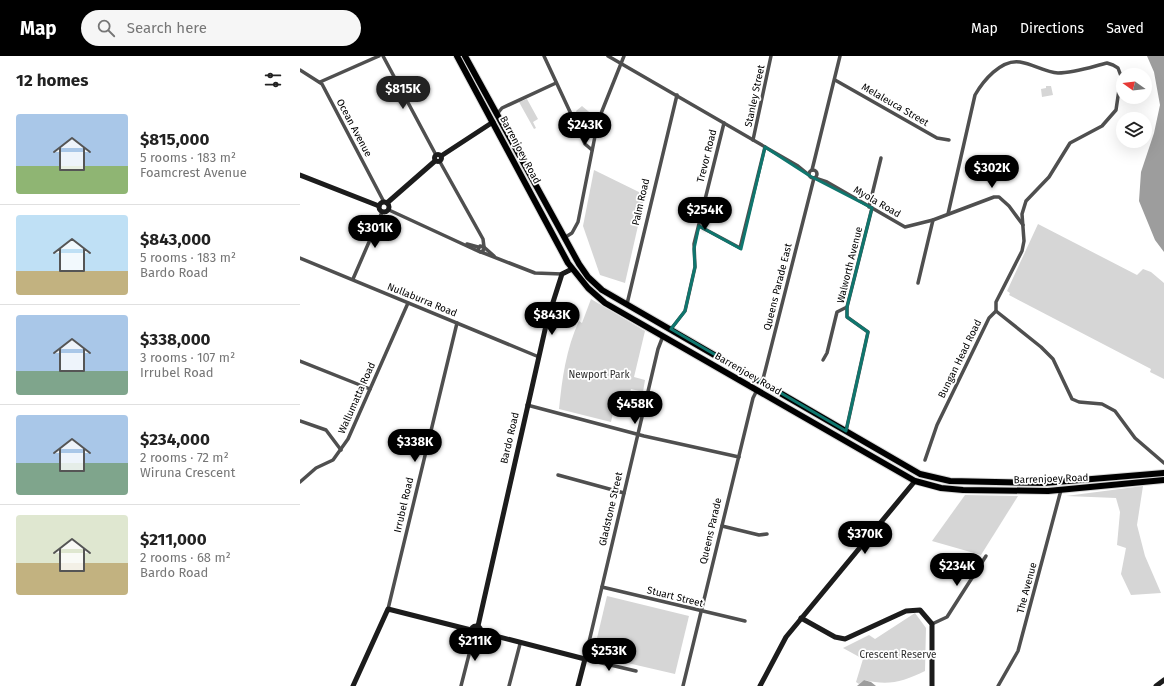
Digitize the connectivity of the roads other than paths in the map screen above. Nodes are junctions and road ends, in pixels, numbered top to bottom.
1 (379, 56) edge
2 (383, 56) edge
3 (457, 56) edge
4 (465, 56) edge
5 (544, 56) edge
6 (608, 56) edge
7 (624, 56) edge
8 (771, 56) edge
9 (840, 56) edge
10 (621, 64) junction
11 (301, 72) edge
12 (835, 80) junction
13 (320, 82) junction
14 (556, 83) junction
15 (677, 95) junction
16 (497, 114) junction
17 (493, 122) junction
18 (724, 123) junction
19 (754, 140) junction
20 (949, 140) dead end
21 (765, 147) junction
22 (592, 150) junction
23 (438, 158) junction
24 (881, 158) dead end
25 (813, 174) junction
26 (300, 176) edge
27 (386, 203) junction
28 (379, 206) junction
29 (870, 208) junction
30 (388, 210) junction
31 (382, 212) junction
32 (948, 214) junction
33 (933, 220) junction
34 (1023, 225) junction
35 (699, 226) junction
36 (551, 234) junction
37 (564, 238) junction
38 (481, 248) junction
39 (560, 249) junction
40 (300, 258) edge
41 (579, 264) junction
42 (572, 269) junction
43 (562, 274) junction
44 (353, 279) junction
45 (918, 283) dead end
46 (408, 303) junction
47 (627, 304) junction
48 (847, 306) junction
49 (996, 311) junction
50 (623, 312) junction
51 (457, 323) junction
52 (671, 329) junction
53 (663, 336) junction
54 (539, 357) junction
55 (823, 360) dead end
56 (300, 361) edge
57 (762, 383) junction
58 (370, 389) junction
59 (757, 390) junction
60 (528, 405) junction
61 (300, 421) edge
62 (846, 432) junction
63 (638, 434) junction
64 (341, 450) junction
65 (739, 457) junction
66 (925, 460) dead end
67 (1164, 463) edge
68 (1164, 473) edge
69 (920, 474) junction
70 (558, 475) dead end
71 (1164, 480) edge
72 (915, 481) junction
73 (300, 482) edge
74 (1061, 490) junction
75 (624, 493) junction
76 (722, 526) junction
77 (767, 534) dead end
78 (986, 556) dead end
79 (602, 587) junction
80 (388, 609) junction
81 (702, 612) junction
82 (801, 618) junction
83 (745, 621) dead end
84 (932, 624) junction
85 (478, 626) junction
86 (471, 630) junction
87 (480, 632) junction
88 (474, 635) junction
89 (520, 644) junction
90 (585, 658) junction
91 (636, 671) dead end
92 (1164, 680) edge
93 (353, 686) edge
94 (461, 686) edge
95 (510, 686) edge
96 (578, 686) edge
97 (684, 686) edge
98 (760, 686) edge
99 (932, 686) edge
100 (998, 686) edge
101 (1156, 686) edge

1 - 13 street
2 - 23 street
3 - 17 main road, Barrenjoey Road
4 - 16 main road, Barrenjoey Road
5 - 14 street
6 - 10 street, Myola Road
7 - 10 street
8 - 19 street, Stanley Street
9 - 12 street, Queens Parade East
10 - 15 street, Myola Road
10 - 22 street
11 - 13 street
12 - 20 street, Melaleuca Street
12 - 25 street, Queens Parade East
13 - 27 street, Ocean Avenue
14 - 16 street
14 - 22 street
15 - 18 street, Myola Road
15 - 47 street, Palm Road
16 - 37 main road, Barrenjoey Road
17 - 23 street
17 - 36 main road, Barrenjoey Road
18 - 19 street, Myola Road
18 - 35 street, Trevor Road
19 - 21 street, Myola Road
21 - 25 street, Myola Road
21 - 35 street
22 - 37 street
23 - 27 street
23 - 38 street
24 - 29 street, Walworth Avenue
25 - 29 street, Myola Road
25 - 57 street, Queens Parade East
26 - 28 street
27 - 28 street
27 - 30 street
28 - 31 street
29 - 33 street, Myola Road
29 - 48 street, Walworth Avenue
30 - 31 street
30 - 38 street
31 - 44 street
32 - 33 street, Myola Road
32 - 34 street, Myola Road
32 - 34 street, Bungan Head Road
33 - 45 street
34 - 49 street, Bungan Head Road
35 - 52 street, Trevor Road
36 - 37 main road
36 - 39 main road, Barrenjoey Road
37 - 39 main road
37 - 41 main road, Barrenjoey Road
38 - 43 street
39 - 42 main road, Barrenjoey Road
40 - 44 street, Nullaburra Road
41 - 42 main road
41 - 47 main road, Barrenjoey Road
42 - 43 street
42 - 50 main road, Barrenjoey Road
43 - 54 street, Bardo Road
44 - 46 street, Nullaburra Road
46 - 51 street, Nullaburra Road
46 - 58 street, Wallumatta Road
47 - 50 main road, Palm Road
47 - 52 main road, Barrenjoey Road
48 - 55 street
48 - 62 street, Walworth Avenue
49 - 66 street, Bungan Head Road
49 - 67 street
50 - 53 main road, Barrenjoey Road
51 - 54 street, Nullaburra Road
51 - 80 street, Irrubel Road
52 - 53 main road
52 - 57 main road, Barrenjoey Road
53 - 59 main road, Barrenjoey Road
53 - 63 street, Gladstone Street
54 - 60 street, Bardo Road
56 - 58 street
57 - 59 main road, Queens Parade
57 - 62 main road, Barrenjoey Road
58 - 64 street, Wallumatta Road
59 - 65 street, Queens Parade
59 - 72 main road, Barrenjoey Road
60 - 63 street
60 - 85 street, Bardo Road
61 - 64 street
62 - 69 main road, Barrenjoey Road
63 - 65 street
63 - 75 street, Gladstone Street
64 - 73 street, Wallumatta Road
65 - 76 street, Queens Parade
68 - 69 main road, Barrenjoey Road
69 - 72 main road
70 - 75 street
71 - 74 main road, Barrenjoey Road
72 - 74 main road, Barrenjoey Road
72 - 82 street
74 - 100 street, The Avenue
75 - 79 street, Gladstone Street
76 - 77 street
76 - 81 street, Queens Parade
78 - 84 street
79 - 81 street, Stuart Street
79 - 90 street, Gladstone Street
80 - 86 street
80 - 93 street, Irrubel Road
81 - 83 street, Stuart Street
81 - 97 street, Queens Parade
82 - 84 street
82 - 98 street
84 - 99 street
85 - 86 street
85 - 87 street
86 - 88 street
87 - 88 street
87 - 89 street
88 - 94 street
89 - 90 street
89 - 95 street
90 - 91 street
90 - 96 street, Gladstone Street
92 - 101 street

